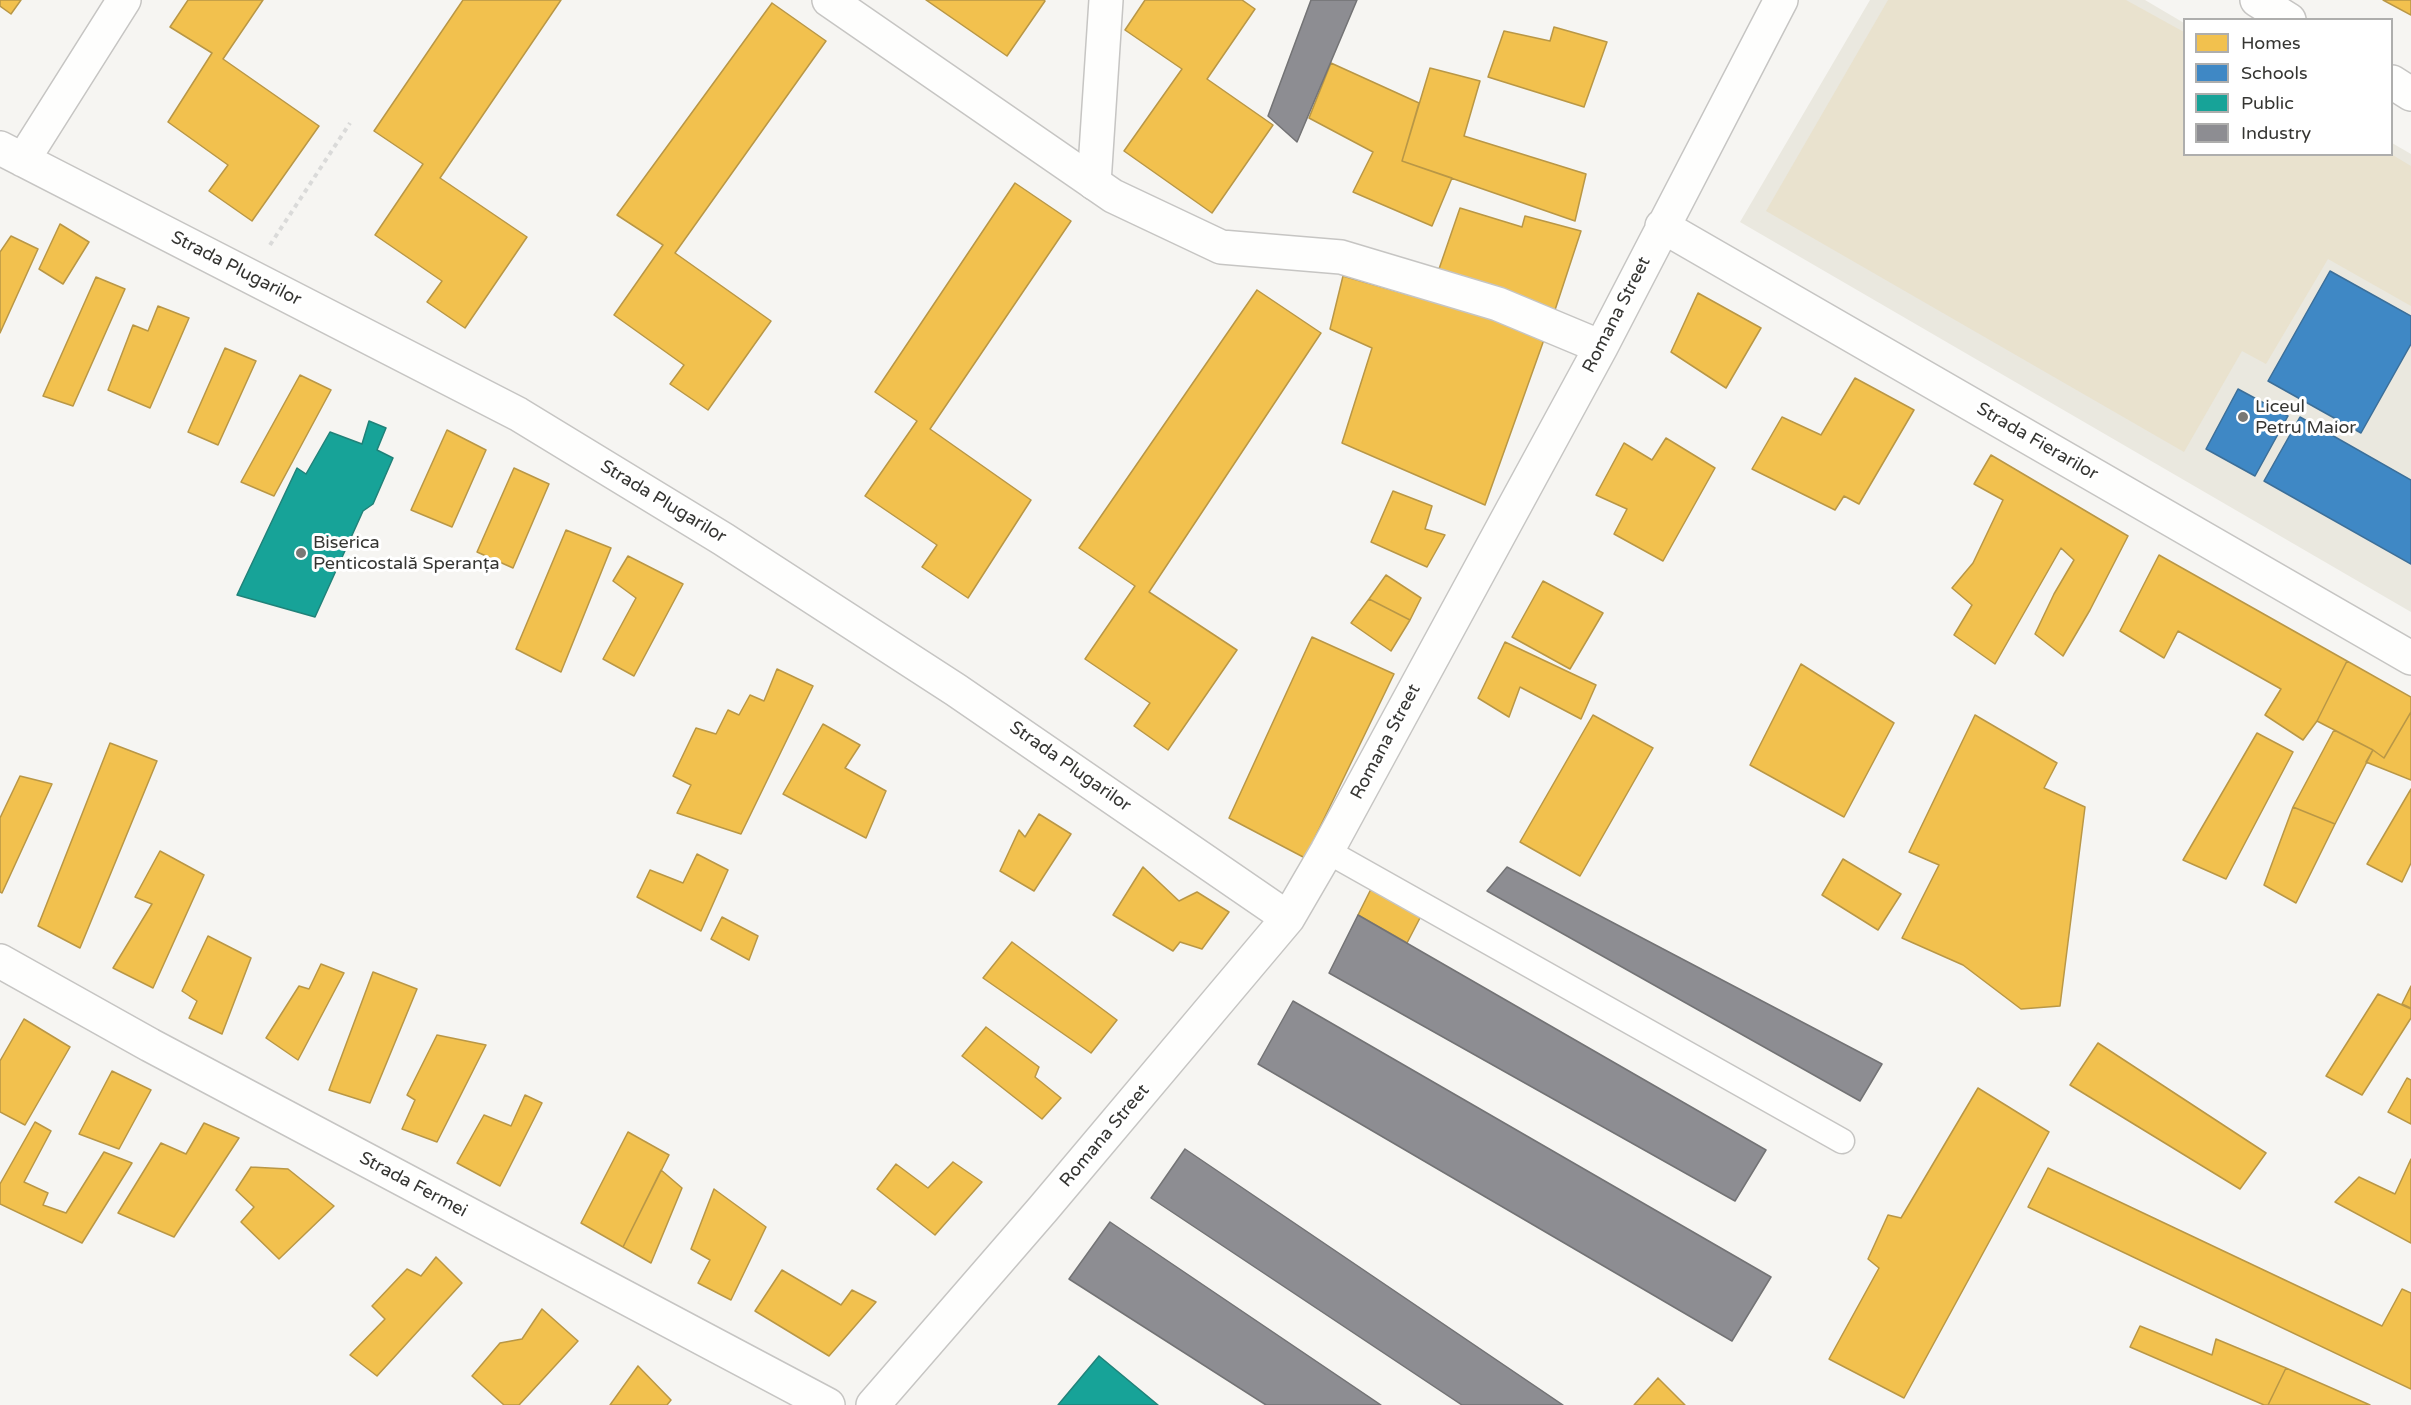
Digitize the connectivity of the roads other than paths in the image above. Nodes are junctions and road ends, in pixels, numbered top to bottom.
1 (124, 0) edge
2 (829, 0) edge
3 (1106, 0) edge
4 (1781, 0) edge
5 (2257, 0) edge
6 (2286, 18) edge
7 (2393, 83) edge
8 (2411, 94) edge
9 (12, 154) edge
10 (1094, 183) junction
11 (1662, 226) junction
12 (1601, 347) junction
13 (2411, 658) edge
14 (1327, 851) junction
15 (1288, 918) junction
16 (0, 961) edge
17 (1842, 1141) dead end
18 (828, 1405) edge
19 (873, 1405) edge

1 - 9 street
2 - 10 street
3 - 10 street
4 - 11 street, Romana Street
5 - 6 street
7 - 8 street
9 - 15 street, Strada Plugarilor
10 - 12 street
11 - 12 street, Romana Street
11 - 13 street, Strada Fierarilor
12 - 14 street, Romana Street
14 - 15 street, Romana Street
14 - 17 lane
15 - 19 street, Romana Street
16 - 18 street, Strada Fermei

